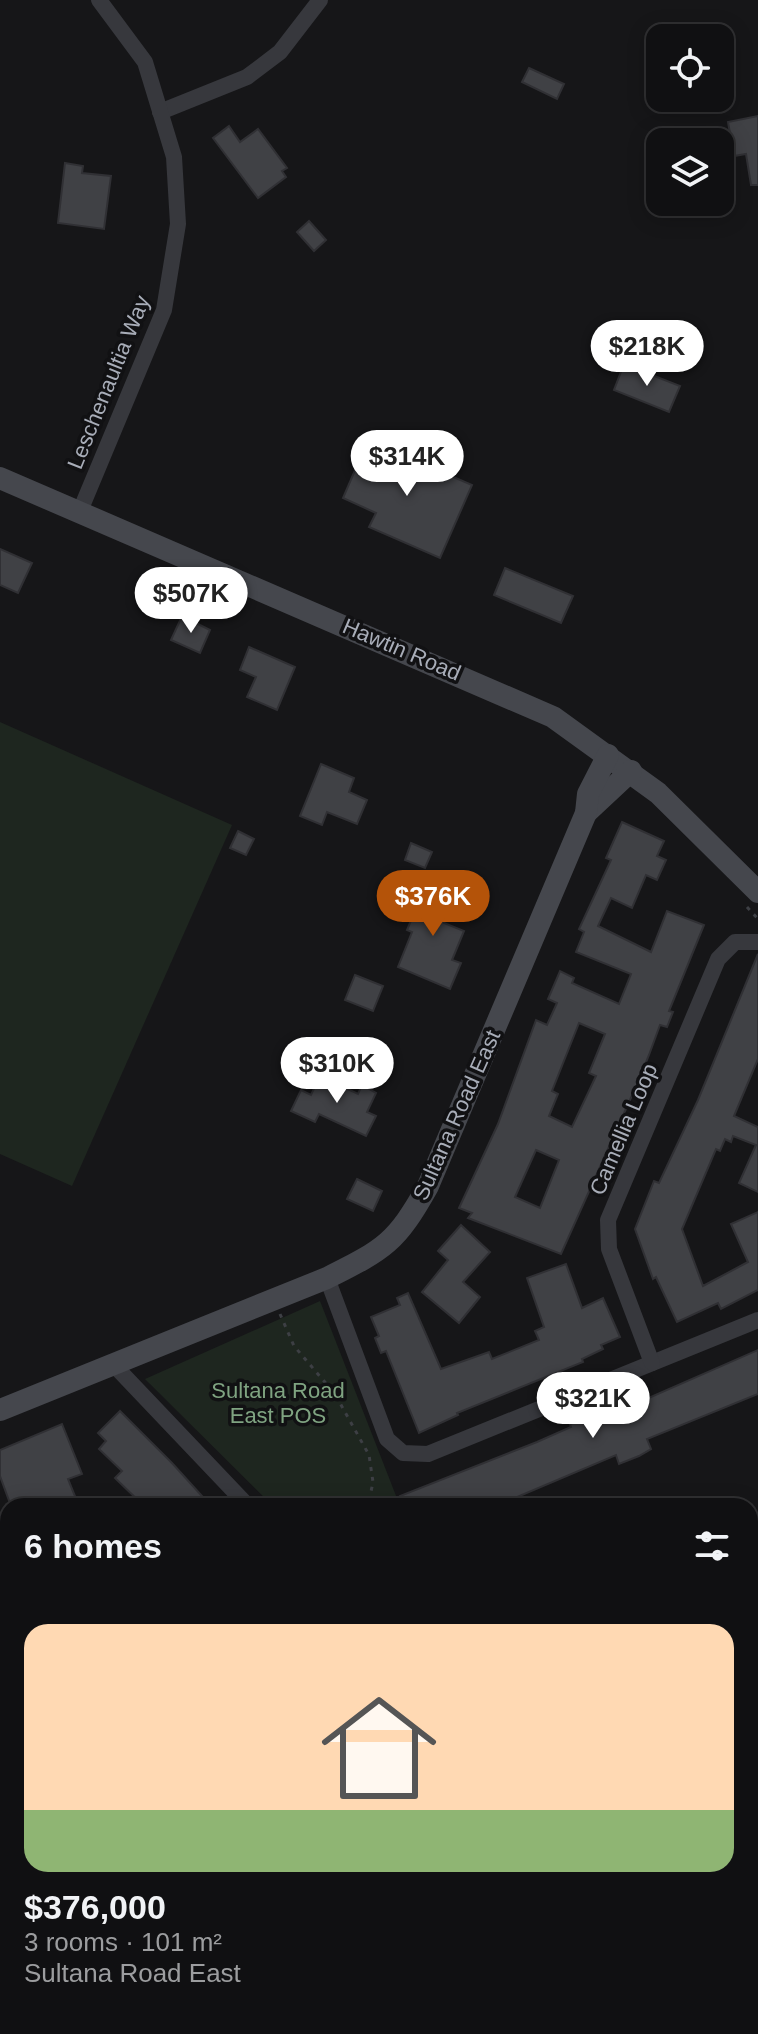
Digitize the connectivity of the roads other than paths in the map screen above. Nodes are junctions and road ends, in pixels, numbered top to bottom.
1 (99, 0) edge
2 (320, 0) edge
3 (160, 112) junction
4 (0, 478) edge
5 (80, 511) junction
6 (608, 755) junction
7 (631, 771) junction
8 (586, 813) junction
9 (758, 892) edge
10 (758, 942) edge
11 (327, 1278) junction
12 (758, 1320) edge
13 (652, 1363) junction
14 (113, 1364) junction
15 (0, 1410) edge
16 (240, 1498) edge

1 - 3 street, Leschenaultia Way
2 - 3 street
3 - 5 street, Leschenaultia Way
4 - 5 street, Hawtin Road
5 - 6 street, Hawtin Road
6 - 7 street, Hawtin Road
6 - 8 street, Sultana Road East
7 - 8 street, Sultana Road East
7 - 9 street, Hawtin Road
8 - 11 street, Sultana Road East
10 - 13 street, Camellia Loop
11 - 13 street
11 - 14 street, Sultana Road East
12 - 13 street
14 - 15 street, Sultana Road East
14 - 16 street

